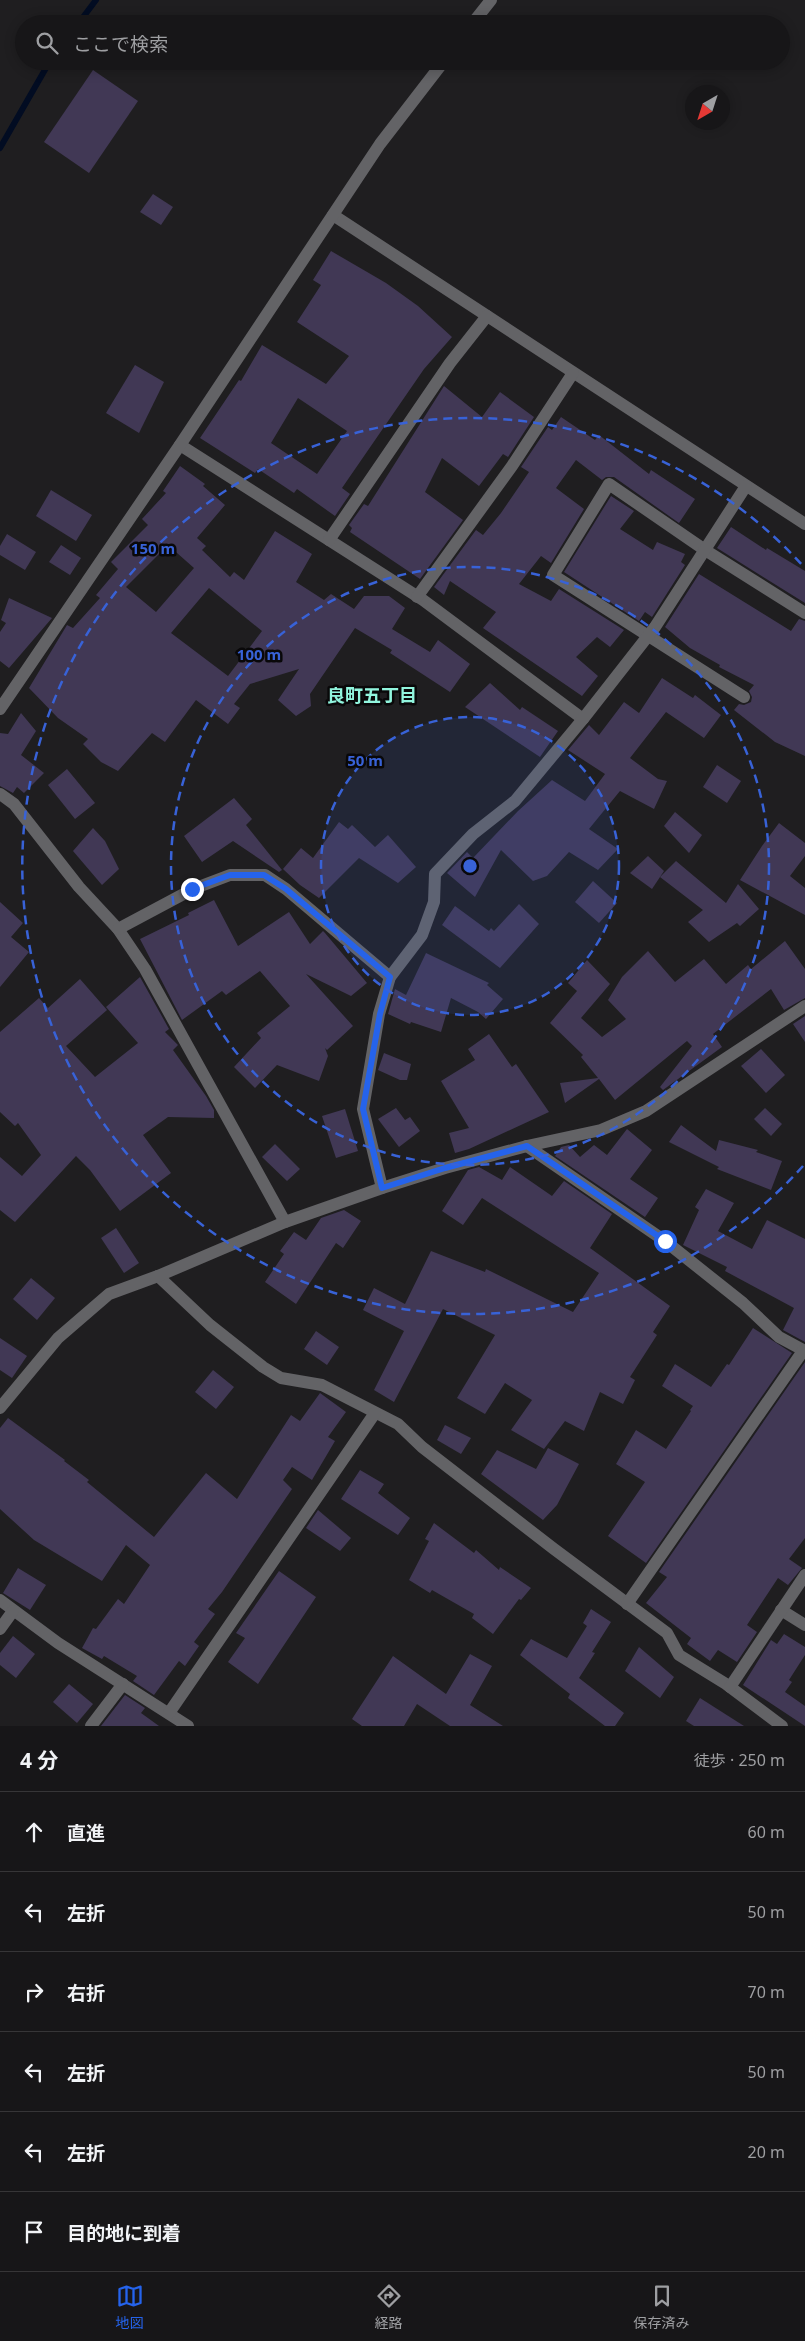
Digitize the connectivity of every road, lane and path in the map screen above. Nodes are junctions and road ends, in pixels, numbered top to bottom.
1 (490, 0) edge
2 (479, 15) edge
3 (437, 70) edge
4 (333, 215) junction
5 (487, 316) junction
6 (573, 373) junction
7 (180, 445) junction
8 (746, 486) junction
9 (805, 524) edge
10 (329, 540) junction
11 (705, 550) junction
12 (417, 597) junction
13 (805, 613) edge
14 (649, 635) junction
15 (744, 697) dead end
16 (0, 709) edge
17 (583, 720) junction
18 (0, 794) edge
19 (118, 929) junction
20 (390, 977) junction
21 (805, 1006) edge
22 (527, 1146) junction
23 (382, 1188) junction
24 (285, 1222) junction
25 (158, 1276) junction
26 (804, 1351) edge
27 (0, 1408) edge
28 (374, 1412) junction
29 (805, 1575) edge
30 (0, 1600) edge
31 (627, 1604) junction
32 (13, 1610) junction
33 (781, 1610) junction
34 (805, 1625) edge
35 (0, 1629) edge
36 (123, 1684) junction
37 (730, 1686) junction
38 (168, 1713) junction
39 (91, 1726) edge
40 (188, 1726) edge
41 (782, 1726) edge

1 - 2 street
3 - 4 street
4 - 5 street
4 - 7 street
5 - 6 street
5 - 10 street
6 - 8 street
6 - 12 street
7 - 10 street
7 - 16 street
8 - 9 street
8 - 11 street
10 - 12 street
11 - 13 street
11 - 14 street
11 - 14 street
12 - 17 street
14 - 15 street
14 - 17 street
17 - 20 street
18 - 19 street
19 - 20 street
19 - 24 street
20 - 23 street
21 - 22 street
22 - 23 street
22 - 26 street
23 - 24 street
24 - 25 street
25 - 27 street
25 - 28 street
26 - 31 street
28 - 31 street
28 - 38 street
29 - 33 street
30 - 32 street
31 - 37 street
32 - 35 street
32 - 36 street
33 - 34 street
33 - 37 street
36 - 38 street
36 - 39 street
37 - 41 street
38 - 40 street

